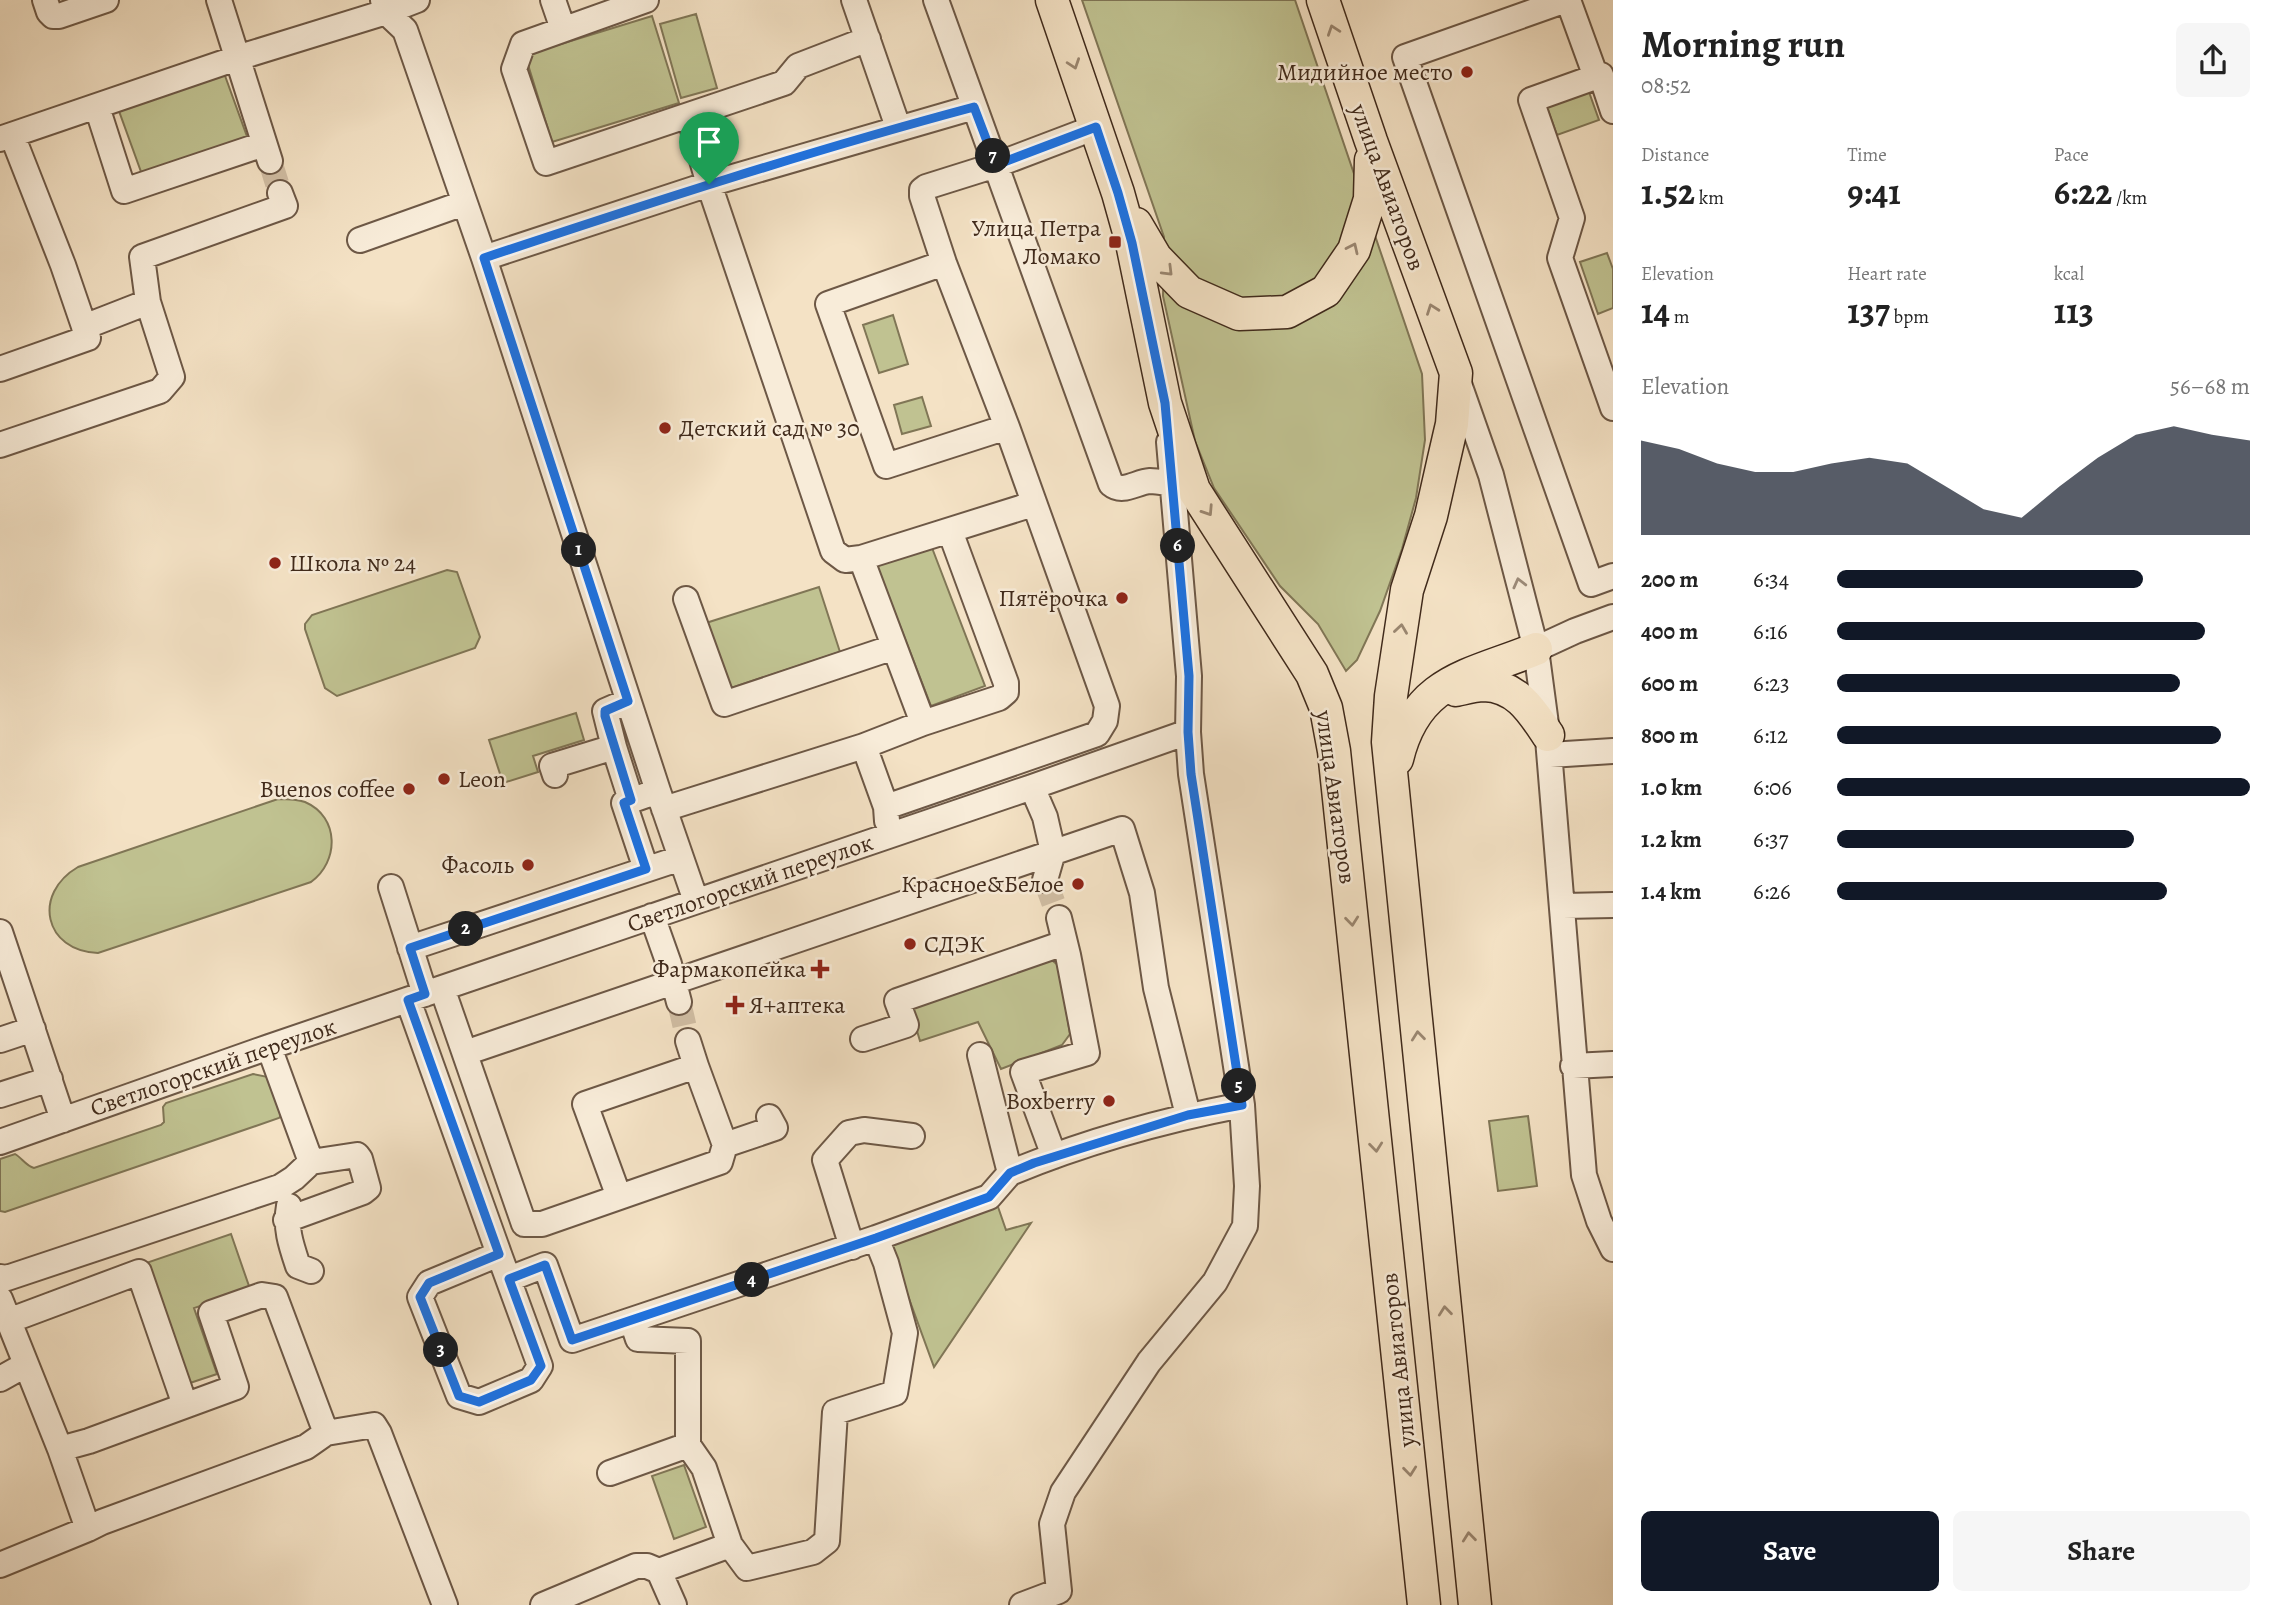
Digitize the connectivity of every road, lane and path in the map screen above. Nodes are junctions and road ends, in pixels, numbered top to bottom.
1 (45, 0) edge
2 (106, 0) edge
3 (219, 0) edge
4 (416, 0) edge
5 (553, 0) edge
6 (646, 0) edge
7 (854, 0) edge
8 (936, 0) edge
9 (1052, 0) edge
10 (1323, 0) edge
11 (1567, 0) edge
12 (385, 6) edge
13 (563, 29) junction
14 (868, 39) junction
15 (237, 58) junction
16 (1596, 77) junction
17 (97, 107) junction
18 (974, 107) junction
19 (1613, 111) edge
20 (688, 116) junction
21 (898, 127) junction
22 (1096, 127) junction
23 (6, 137) edge
24 (1371, 141) junction
25 (996, 165) junction
26 (709, 184) junction
27 (1118, 193) junction
28 (280, 194) dead end
29 (464, 203) junction
30 (360, 240) dead end
31 (484, 258) junction
32 (944, 263) junction
33 (148, 302) junction
34 (84, 327) junction
35 (0, 369) edge
36 (1456, 373) junction
37 (1165, 403) junction
38 (1613, 408) edge
39 (1006, 427) junction
40 (0, 445) edge
41 (1173, 484) junction
42 (1033, 504) junction
43 (950, 531) junction
44 (861, 558) junction
45 (1613, 576) edge
46 (686, 599) dead end
47 (1613, 617) edge
48 (894, 647) junction
49 (1536, 649) junction
50 (1437, 693) junction
51 (628, 701) junction
52 (923, 723) junction
53 (1188, 732) junction
54 (1549, 745) junction
55 (864, 746) junction
56 (614, 747) junction
57 (1613, 751) edge
58 (555, 775) dead end
59 (1392, 780) junction
60 (1032, 787) junction
61 (631, 800) junction
62 (661, 800) junction
63 (886, 807) junction
64 (889, 836) junction
65 (1053, 852) junction
66 (681, 858) junction
67 (646, 869) junction
68 (1045, 880) tunnel mouth
69 (391, 887) dead end
70 (696, 901) junction
71 (1613, 905) edge
72 (1563, 906) junction
73 (652, 916) junction
74 (1059, 918) tunnel mouth
75 (0, 932) edge
76 (1064, 943) junction
77 (410, 948) junction
78 (676, 993) junction
79 (425, 994) junction
80 (33, 1029) junction
81 (863, 1039) dead end
82 (0, 1040) edge
83 (688, 1041) tunnel mouth
84 (269, 1047) junction
85 (465, 1053) junction
86 (980, 1055) dead end
87 (1613, 1064) edge
88 (696, 1066) junction
89 (1573, 1066) junction
90 (50, 1079) junction
91 (0, 1095) edge
92 (1242, 1105) junction
93 (1188, 1115) junction
94 (769, 1117) dead end
95 (63, 1120) junction
96 (912, 1136) dead end
97 (0, 1142) edge
98 (725, 1145) junction
99 (1054, 1156) junction
100 (302, 1170) junction
101 (1010, 1173) junction
102 (619, 1197) junction
103 (1602, 1218) edge
104 (286, 1220) junction
105 (876, 1238) junction
106 (852, 1247) junction
107 (1612, 1247) edge
108 (499, 1254) junction
109 (311, 1270) dead end
110 (0, 1277) edge
111 (509, 1279) junction
112 (4, 1310) edge
113 (632, 1321) junction
114 (25, 1365) junction
115 (0, 1379) edge
116 (185, 1405) junction
117 (326, 1433) junction
118 (688, 1445) junction
119 (60, 1449) junction
120 (610, 1473) dead end
121 (89, 1528) junction
122 (730, 1545) junction
123 (0, 1564) edge
124 (659, 1571) junction
125 (445, 1605) edge
126 (543, 1605) edge
127 (674, 1605) edge
128 (1022, 1605) edge
129 (1424, 1605) edge
130 (1475, 1605) edge

1 - 2 street
3 - 15 street
4 - 12 street
5 - 13 street
6 - 13 street
7 - 14 street
8 - 18 street
9 -> 22 main road, улица Авиаторов
24 -> 10 main road, улица Авиаторов
11 - 16 street
11 - 45 street
12 - 15 street
12 - 29 street
13 - 20 street
14 - 20 street
14 - 21 street
15 - 17 street
15 - 17 street
16 - 19 street
16 - 38 street
17 - 23 street
18 - 21 street
18 - 25 street
20 - 26 street
21 - 26 street
22 - 25 street
22 - 27 main road, улица Авиаторов
23 - 34 street
27 -> 24 main road
36 -> 24 main road, улица Авиаторов
25 - 32 street
25 - 41 street
26 - 31 street
26 - 44 street
27 - 37 main road, улица Авиаторов
28 - 33 street
29 - 30 street
29 - 31 street
31 - 51 street
32 - 39 street
32 - 39 street
33 - 34 street
33 - 40 street
34 - 35 street
49 -> 36 street, улица Авиаторов
59 -> 36 main road, улица Авиаторов
37 - 41 street
37 -> 129 main road, улица Авиаторов
39 - 42 street
41 - 53 street
42 - 43 street
42 - 63 street
43 - 44 street
43 - 52 street
44 - 48 street
46 - 48 street
47 - 49 street
48 - 52 street
49 - 50 main road
49 - 54 street, улица Авиаторов
50 - 54 main road
50 - 59 main road
51 - 56 street
51 - 62 street
52 - 55 street
53 - 60 street, Светлогорский переулок
53 - 92 street
54 - 57 street
54 - 72 street, улица Авиаторов
55 - 62 street
55 - 63 street
56 - 58 street
56 - 61 street
130 -> 59 main road, улица Авиаторов
60 - 64 street, Светлогорский переулок
60 - 65 street
61 - 62 street
61 - 67 street
62 - 66 street
63 - 64 street
64 - 70 street, Светлогорский переулок
65 - 68 street
65 - 78 street
65 - 93 street
66 - 67 street
66 - 70 street
67 - 77 street
69 - 77 street
70 - 73 street, Светлогорский переулок
71 - 72 street
72 - 89 street, улица Авиаторов
73 - 78 street
73 - 79 street, Светлогорский переулок
74 - 76 street
75 - 80 street
76 - 81 street
76 - 99 street
77 - 79 street
78 - 85 street
79 - 84 street, Светлогорский переулок
79 - 85 street
79 - 108 street
80 - 82 street
80 - 90 street
83 - 88 street
84 - 95 street, Светлогорский переулок
84 - 100 street
85 - 102 street
86 - 101 street
87 - 89 street
88 - 98 street
88 - 102 street
89 - 103 street, улица Авиаторов
90 - 91 street
90 - 95 street
92 - 93 street
92 - 128 street
93 - 99 street
94 - 98 street
95 - 97 street, Светлогорский переулок
96 - 106 street
98 - 102 street
99 - 101 street
100 - 104 street
100 - 104 street
100 - 110 street
101 - 105 street
103 - 107 street, улица Авиаторов
104 - 109 street
105 - 106 street
105 - 122 street
106 - 113 street
108 - 111 street
108 - 111 street
111 - 113 street
112 - 114 street
112 - 116 street
113 - 118 street
114 - 115 street
114 - 119 street
116 - 117 street
116 - 119 street
117 - 121 street
117 - 125 street
118 - 120 street
118 - 122 street
119 - 121 street
121 - 123 street
122 - 124 street
124 - 126 street
124 - 127 street

